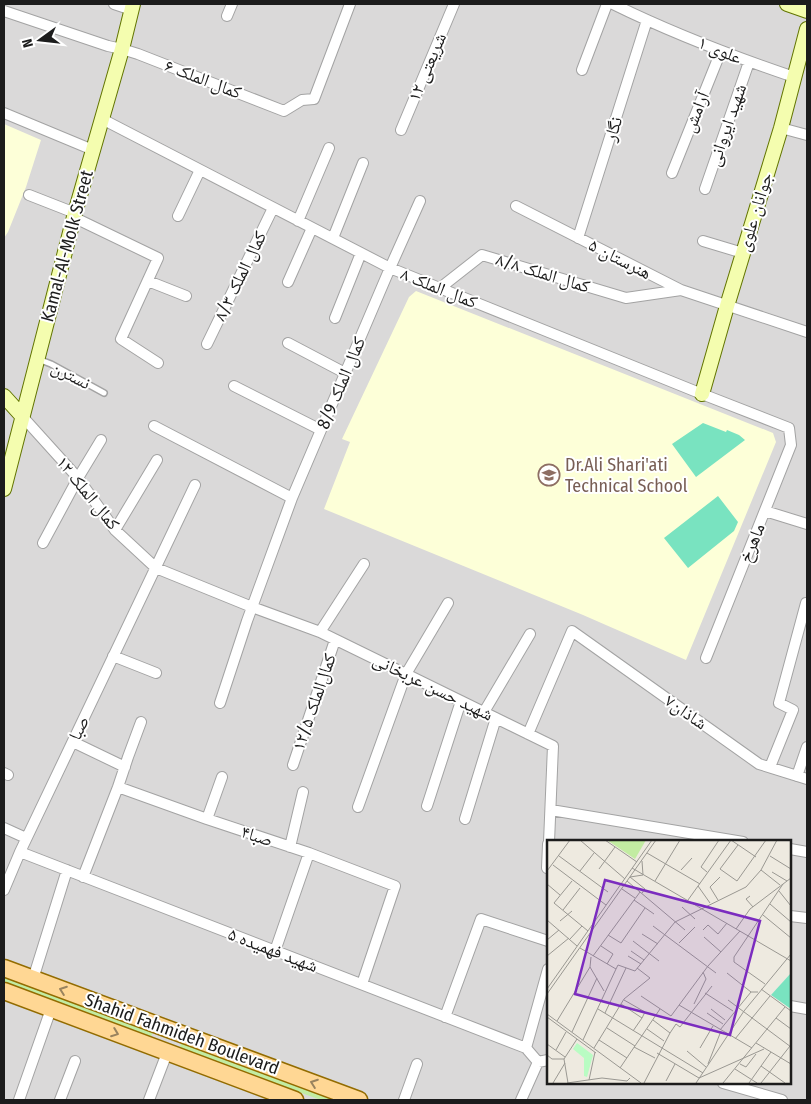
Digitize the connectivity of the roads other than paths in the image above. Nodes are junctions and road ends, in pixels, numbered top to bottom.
1 (114, 4) edge
2 (232, 4) edge
3 (350, 4) edge
4 (454, 4) edge
5 (607, 4) edge
6 (613, 4) edge
7 (787, 4) edge
8 (132, 7) edge
9 (4, 11) edge
10 (807, 11) edge
11 (227, 16) dead end
12 (647, 20) junction
13 (807, 30) edge
14 (122, 49) junction
15 (721, 51) junction
16 (749, 62) junction
17 (803, 63) edge
18 (582, 70) dead end
19 (794, 77) junction
20 (4, 113) edge
21 (102, 119) junction
22 (781, 128) junction
23 (401, 130) dead end
24 (807, 135) edge
25 (329, 148) dead end
26 (93, 150) junction
27 (363, 163) dead end
28 (200, 170) junction
29 (672, 173) dead end
30 (705, 189) dead end
31 (29, 195) dead end
32 (420, 201) dead end
33 (516, 206) dead end
34 (273, 208) junction
35 (74, 215) junction
36 (178, 216) dead end
37 (298, 221) junction
38 (312, 228) junction
39 (333, 238) junction
40 (578, 238) junction
41 (703, 241) dead end
42 (361, 253) junction
43 (743, 253) junction
44 (390, 268) junction
45 (148, 280) junction
46 (288, 282) dead end
47 (440, 288) junction
48 (681, 290) junction
49 (186, 296) dead end
50 (727, 306) junction
51 (335, 318) dead end
52 (807, 332) edge
53 (288, 343) dead end
54 (207, 344) dead end
55 (37, 358) junction
56 (158, 363) dead end
57 (345, 373) junction
58 (234, 386) dead end
59 (104, 392) dead end
60 (702, 394) junction
61 (4, 396) edge
62 (22, 416) junction
63 (154, 426) dead end
64 (788, 428) joint
65 (321, 430) junction
66 (100, 440) dead end
67 (157, 460) dead end
68 (78, 478) junction
69 (195, 485) dead end
70 (4, 489) edge
71 (292, 498) junction
72 (765, 511) junction
73 (807, 524) edge
74 (116, 530) junction
75 (43, 544) dead end
76 (364, 564) dead end
77 (156, 568) junction
78 (448, 603) dead end
79 (807, 603) edge
80 (252, 607) junction
81 (320, 632) junction
82 (530, 634) dead end
83 (335, 640) junction
84 (114, 656) junction
85 (706, 658) dead end
86 (156, 673) dead end
87 (406, 674) junction
88 (462, 701) junction
89 (220, 703) dead end
90 (484, 712) junction
91 (496, 718) junction
92 (141, 722) dead end
93 (528, 734) junction
94 (72, 742) junction
95 (807, 747) edge
96 (293, 765) dead end
97 (125, 767) junction
98 (770, 768) junction
99 (222, 777) dead end
100 (802, 778) edge
101 (118, 787) junction
102 (304, 792) dead end
103 (426, 806) dead end
104 (358, 808) dead end
105 (551, 810) junction
106 (207, 819) junction
107 (465, 819) dead end
108 (4, 828) edge
109 (26, 838) junction
110 (549, 840) edge
111 (731, 840) edge
112 (290, 847) junction
113 (791, 849) edge
114 (20, 852) junction
115 (807, 852) edge
116 (309, 853) junction
117 (67, 870) junction
118 (83, 877) junction
119 (4, 890) edge
120 (791, 916) edge
121 (807, 918) edge
122 (547, 941) edge
123 (274, 950) junction
124 (4, 968) edge
125 (547, 973) edge
126 (33, 979) junction
127 (362, 984) junction
128 (4, 991) edge
129 (791, 1006) edge
130 (51, 1009) junction
131 (807, 1009) edge
132 (445, 1016) junction
133 (526, 1048) junction
134 (167, 1053) junction
135 (75, 1061) dead end
136 (543, 1061) edge
137 (417, 1064) dead end
138 (726, 1084) edge
139 (19, 1100) edge
140 (60, 1100) edge
141 (149, 1100) edge
142 (295, 1100) edge
143 (360, 1100) edge
144 (404, 1100) edge
145 (521, 1100) edge
146 (782, 1100) edge

1 - 8 street
2 - 11 street
3 - 14 street, کمال الملک ۶
4 - 23 street, شریعتی ۱۲
5 - 18 street
6 - 12 street, علوی ۱
7 - 10 main road
8 - 14 main road, Kamal-Al-Molk Street
9 - 14 street, کمال الملک ۶
12 - 15 street, علوی ۱
12 - 40 street, نگار
13 - 17 main road, جوانان علوی
14 - 21 main road, Kamal-Al-Molk Street
15 - 16 street, علوی ۱
15 - 29 street, آرامش
16 - 19 street, علوی ۱
16 - 30 street, شهید ایروانی
17 - 19 main road, جوانان علوی
19 - 22 main road, جوانان علوی
20 - 26 street
21 - 26 main road, Kamal-Al-Molk Street
21 - 28 street, کمال الملک ۸
22 - 24 street
22 - 43 main road, جوانان علوی
25 - 37 street
26 - 35 main road, Kamal-Al-Molk Street
27 - 39 street
28 - 34 street, کمال الملک ۸
28 - 36 street
31 - 35 street
32 - 44 street, کمال الملک 8/9
33 - 40 street, هنرستان ۵
34 - 37 street, کمال الملک ۸
34 - 54 street, کمال الملک ۸/۳
35 - 45 street
35 - 55 main road, Kamal-Al-Molk Street
37 - 38 street, کمال الملک ۸
38 - 39 street, کمال الملک ۸
38 - 46 street
39 - 42 street, کمال الملک ۸
40 - 48 street, هنرستان ۵
41 - 43 street
42 - 44 street, کمال الملک ۸
42 - 51 street
43 - 50 main road, جوانان علوی
44 - 47 street, کمال الملک ۸
44 - 57 street, کمال الملک 8/9
45 - 49 street
45 - 56 street
47 - 48 street, کمال الملک ۸/۸
47 - 60 street, کمال الملک ۸
48 - 50 street, هنرستان ۵
50 - 52 street, هنرستان ۵
50 - 60 main road, جوانان علوی
53 - 57 street
55 - 59 lane, نسترن
55 - 62 main road, Kamal-Al-Molk Street
57 - 65 street, کمال الملک 8/9
58 - 65 street
60 - 64 street, کمال الملک ۸
61 - 62 main road
62 - 68 street, کمال الملک ۱۲
62 - 70 main road, Kamal-Al-Molk Street
63 - 71 street
64 - 72 street, ماهرخ
65 - 71 street, کمال الملک 8/9
66 - 68 street
67 - 74 street
68 - 74 street, کمال الملک ۱۲
68 - 75 street
69 - 77 street, صبا
71 - 80 street, کمال الملک 8/9
72 - 73 street
72 - 85 street, ماهرخ
74 - 77 street, کمال الملک ۱۲
76 - 81 street
77 - 80 street, شهید حسن عربخانی
77 - 84 street, صبا
78 - 87 street
79 - 98 street
80 - 81 street, شهید حسن عربخانی
80 - 89 street, کمال الملک 8/9
81 - 83 street, شهید حسن عربخانی
82 - 90 street
83 - 87 street, شهید حسن عربخانی
83 - 96 street, کمال‌الملک ۱۲/۵
84 - 86 street
84 - 94 street, صبا
87 - 88 street, شهید حسن عربخانی
87 - 104 street
88 - 90 street, شهید حسن عربخانی
88 - 103 street
90 - 91 street, شهید حسن عربخانی
91 - 93 street, شهید حسن عربخانی
91 - 107 street
92 - 97 street
93 - 98 street, شاذان۷
93 - 105 street, شهید حسن عربخانی
94 - 97 street
94 - 109 street, صبا
95 - 100 street
97 - 101 street
98 - 100 street, شاذان۷
99 - 106 street
101 - 106 street, صبا۴
101 - 118 street
102 - 112 street
105 - 110 street
105 - 111 street
106 - 112 street, صبا۴
108 - 109 street
109 - 114 street, صبا
112 - 116 street, صبا۴
113 - 115 street
114 - 117 street, شهید فهمیده ۵
114 - 119 street, صبا
116 - 123 street
116 - 127 street, صبا۴
117 - 118 street, شهید فهمیده ۵
117 - 126 street
118 - 123 street, شهید فهمیده ۵
120 - 121 street
122 - 132 street
123 - 127 street, شهید فهمیده ۵
124 - 126 main road, Shahid Fahmideh Boulevard
125 - 133 street
143 -> 126 main road, Shahid Fahmideh Boulevard
127 - 132 street, شهید فهمیده ۵
128 - 130 main road, Shahid Fahmideh Boulevard
129 - 131 street
130 -> 134 main road, Shahid Fahmideh Boulevard
130 - 139 street
132 - 133 street, شهید فهمیده ۵
133 - 136 street
134 - 141 street
134 - 142 main road, Shahid Fahmideh Boulevard
135 - 140 street
136 - 145 street
137 - 144 street
138 - 146 street

